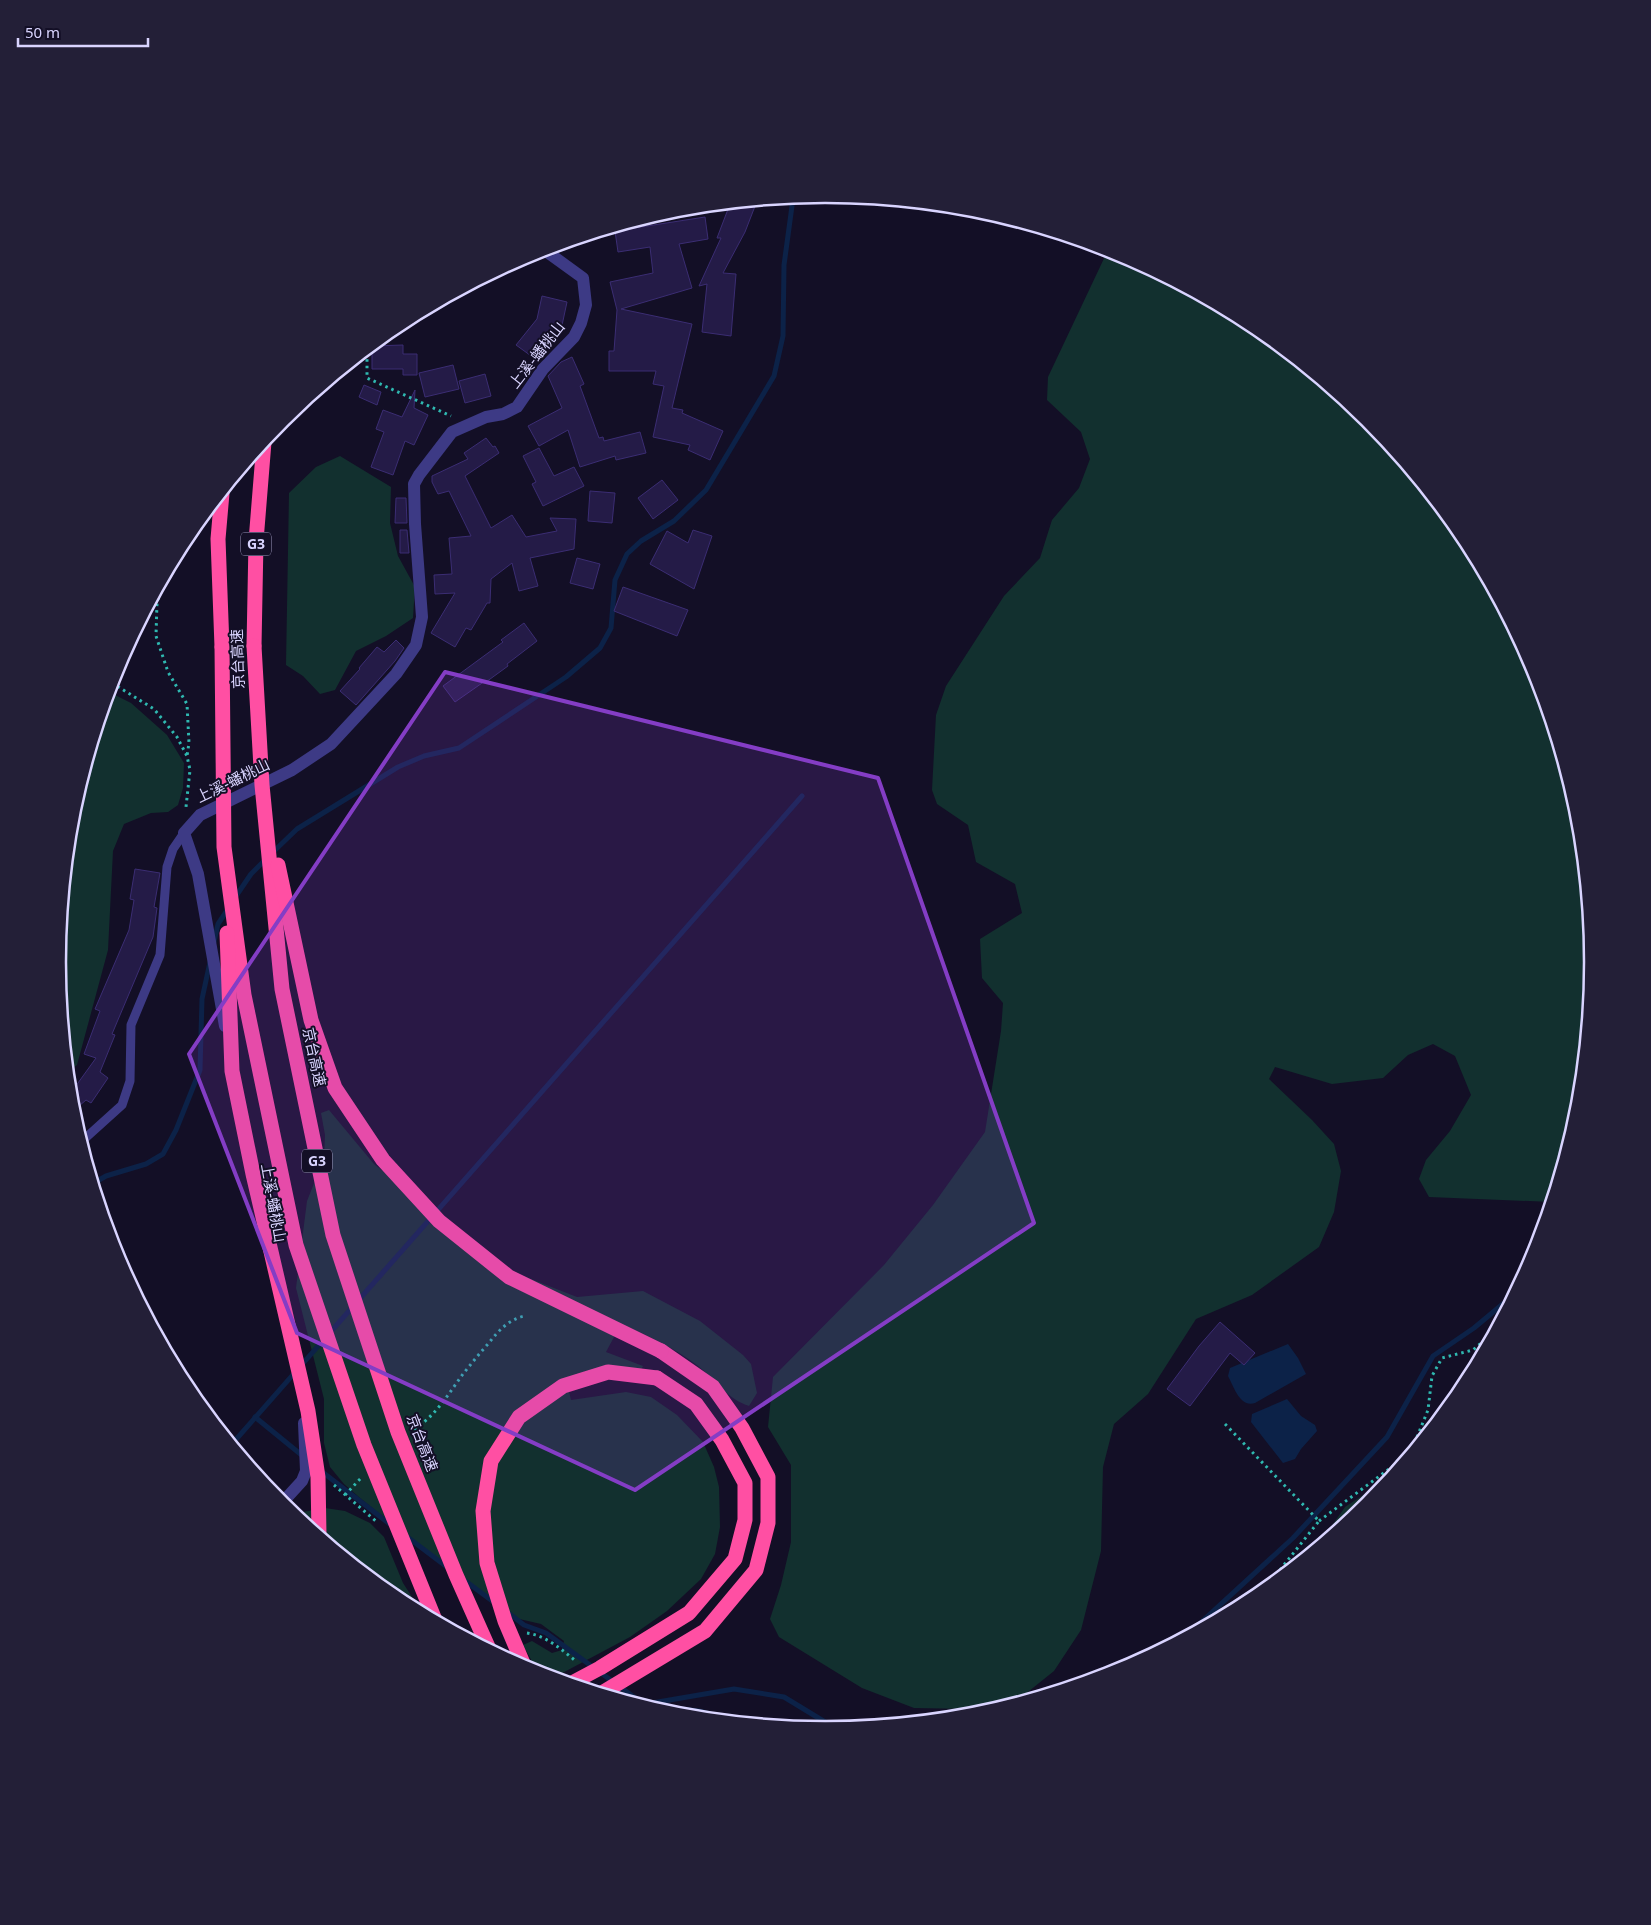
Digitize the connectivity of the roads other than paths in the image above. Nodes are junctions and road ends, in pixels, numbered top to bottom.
1 (551, 255) edge
2 (263, 453) edge
3 (221, 503) edge
4 (262, 785) junction
5 (184, 833) junction
6 (224, 847) junction
7 (87, 1137) edge
8 (287, 1497) edge
9 (319, 1527) edge
10 (431, 1611) edge
11 (485, 1640) edge
12 (520, 1657) edge
13 (578, 1680) edge
14 (608, 1689) edge

1 - 5 street, 上溪-蟠桃山
2 - 4 highway, 京台高速 / G3, bridge
3 - 6 highway, 京台高速 / G3, bridge
4 - 11 highway, 京台高速 / G3, bridge
4 - 14 highway, bridge
5 - 7 lane
5 - 8 street, 上溪-蟠桃山
6 - 9 highway, bridge
6 - 10 highway, 京台高速 / G3, bridge
12 - 13 highway, bridge

